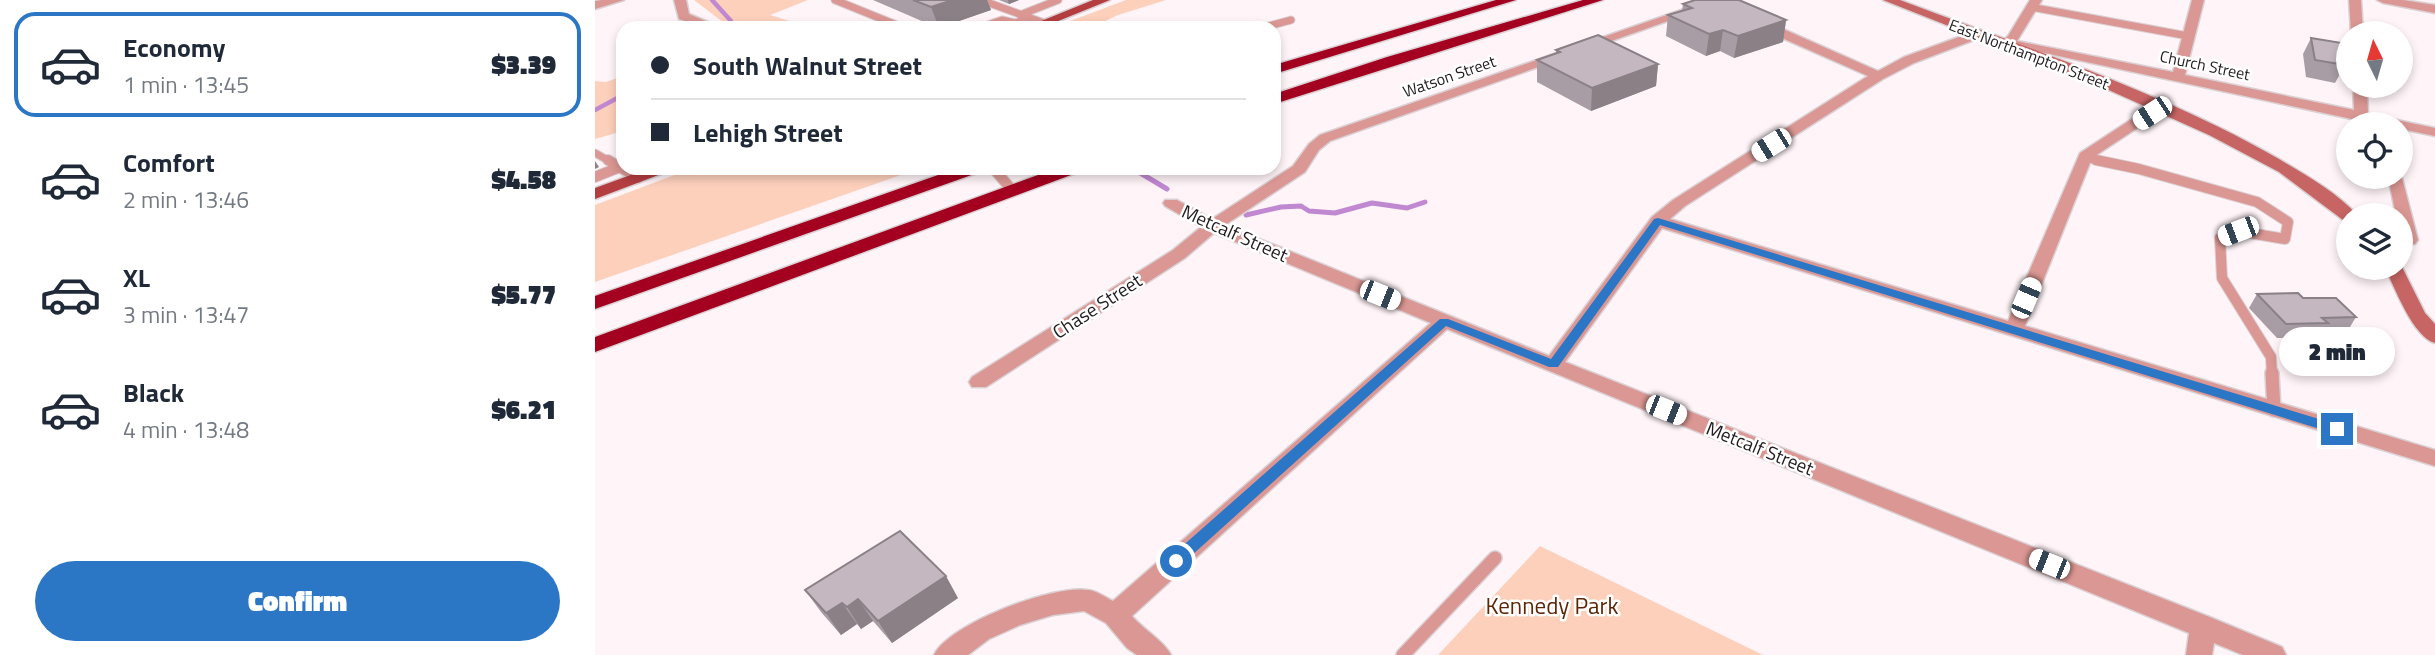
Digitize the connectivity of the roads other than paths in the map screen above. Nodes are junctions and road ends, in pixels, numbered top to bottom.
1 (618, 0) edge
2 (680, 0) edge
3 (835, 0) edge
4 (981, 0) edge
5 (1058, 0) edge
6 (1104, 0) edge
7 (1510, 0) edge
8 (1597, 0) edge
9 (1889, 0) edge
10 (2198, 0) edge
11 (2355, 0) edge
12 (2383, 0) edge
13 (2034, 3) edge
14 (1721, 4) edge
15 (595, 5) edge
16 (2435, 9) edge
17 (1020, 15) junction
18 (1751, 19) edge
19 (1291, 20) dead end
20 (697, 21) edge
21 (887, 21) edge
22 (1028, 21) edge
23 (1049, 21) edge
24 (2356, 21) edge
25 (1281, 23) edge
26 (1978, 34) junction
27 (2188, 36) junction
28 (2005, 44) junction
29 (1281, 68) edge
30 (1878, 76) junction
31 (2178, 77) junction
32 (1281, 97) edge
33 (2164, 109) junction
34 (2338, 112) edge
35 (2413, 128) edge
36 (2435, 132) edge
37 (595, 153) edge
38 (2084, 158) junction
39 (616, 165) edge
40 (616, 169) edge
41 (633, 175) edge
42 (646, 175) edge
43 (954, 175) edge
44 (999, 175) edge
45 (1054, 175) edge
46 (595, 177) edge
47 (638, 178) junction
48 (1012, 190) junction
49 (595, 194) edge
50 (1171, 204) dead end
51 (2336, 205) edge
52 (1658, 221) junction
53 (1212, 226) junction
54 (2400, 280) edge
55 (595, 303) edge
56 (1444, 321) junction
57 (2014, 331) junction
58 (2435, 337) edge
59 (595, 345) edge
60 (1553, 365) junction
61 (979, 382) dead end
62 (2274, 410) junction
63 (2435, 458) edge
64 (1495, 558) dead end
65 (1115, 615) junction
66 (2203, 626) junction
67 (947, 655) edge
68 (1158, 655) edge
69 (1403, 655) edge
70 (2199, 655) edge
71 (2273, 655) edge

1 - 15 street
2 - 20 street
3 - 21 lane
4 - 17 lane
5 - 17 lane
6 - 23 main road
7 - 29 highway
8 - 32 highway
9 - 26 main road, East Northampton Street
10 - 27 street
11 - 24 street
12 - 16 street
13 - 27 lane
13 - 28 street
14 - 53 street, Watson Street
17 - 22 lane
18 - 30 street
19 - 25 lane
26 - 28 main road, East Northampton Street
26 - 30 street
27 - 31 street
28 - 31 street, Church Street
28 - 33 main road, East Northampton Street
30 - 52 street
31 - 34 street, Church Street
33 - 38 street
33 - 51 main road, East Northampton Street
35 - 36 street, Church Street
37 - 39 lane
38 - 57 street
38 - 62 lane
40 - 46 lane
41 - 47 lane
42 - 47 main road
43 - 55 highway
44 - 48 lane
45 - 48 highway
47 - 49 main road
48 - 59 highway
50 - 53 street, Metcalf Street
52 - 57 street
52 - 60 street
53 - 56 street, Metcalf Street
53 - 61 street, Chase Street
54 - 58 main road
56 - 60 street, Metcalf Street
56 - 65 street
57 - 62 street
60 - 66 street, Metcalf Street
62 - 63 street
64 - 69 lane
65 - 67 street
65 - 68 street
66 - 70 street
66 - 71 street, Metcalf Street

